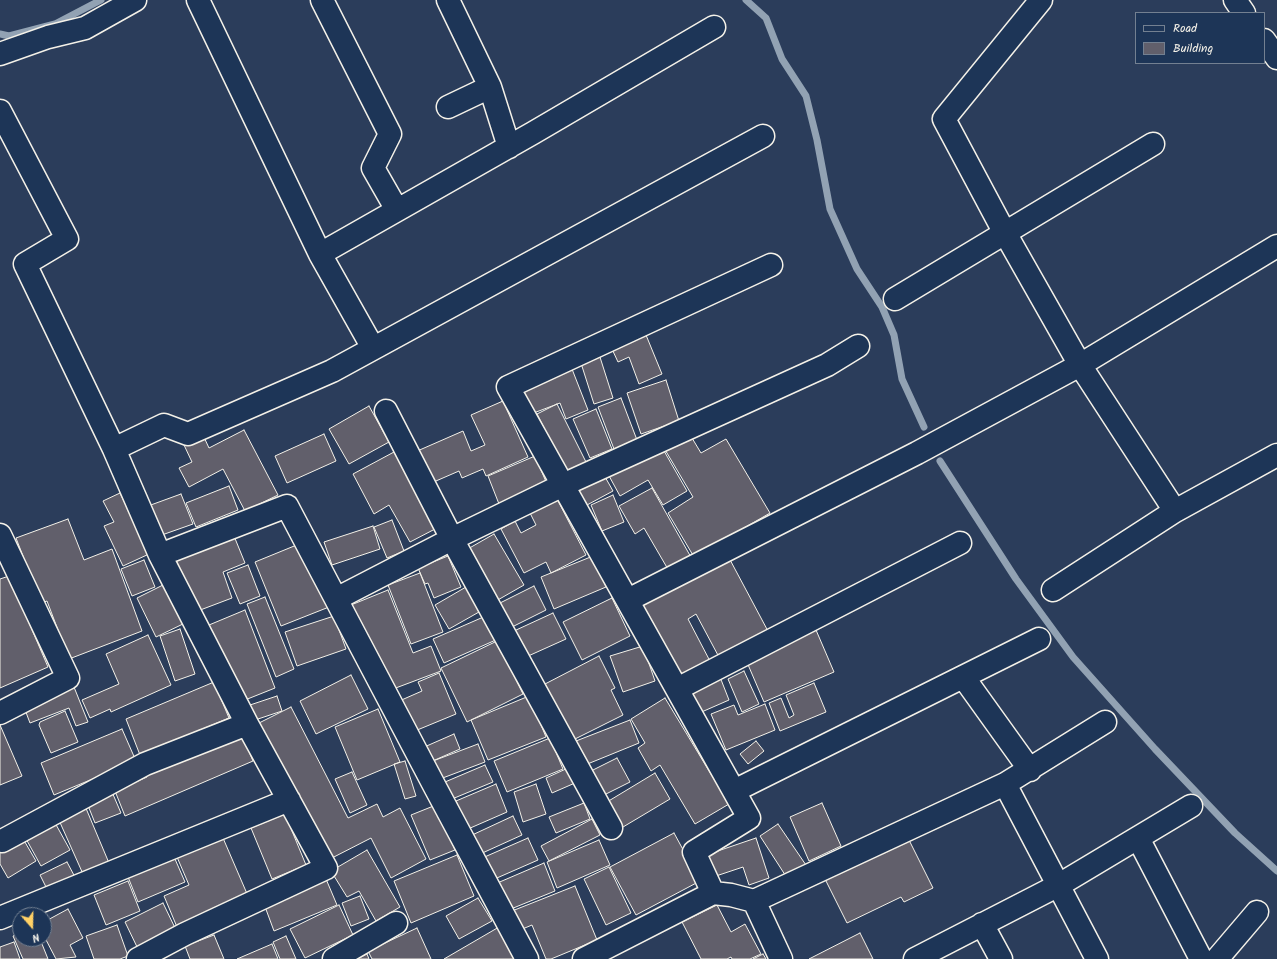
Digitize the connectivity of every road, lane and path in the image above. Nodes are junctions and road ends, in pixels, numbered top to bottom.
1 (135, 0) edge
2 (198, 0) edge
3 (322, 0) edge
4 (448, 0) edge
5 (1041, 0) edge
6 (1235, 0) edge
7 (1243, 12) edge
8 (714, 27) dead end
9 (1265, 41) edge
10 (0, 54) edge
11 (1277, 58) edge
12 (490, 87) junction
13 (448, 107) dead end
14 (0, 112) edge
15 (763, 136) dead end
16 (1153, 144) dead end
17 (509, 147) junction
18 (397, 210) junction
19 (1005, 233) junction
20 (1277, 246) edge
21 (320, 254) junction
22 (771, 264) dead end
23 (895, 299) dead end
24 (858, 346) dead end
25 (373, 348) junction
26 (1080, 365) junction
27 (386, 411) dead end
28 (114, 449) junction
29 (1277, 454) edge
30 (563, 484) junction
31 (1175, 511) junction
32 (0, 535) edge
33 (452, 539) junction
34 (960, 543) dead end
35 (160, 556) junction
36 (1053, 590) dead end
37 (336, 599) junction
38 (628, 600) junction
39 (1039, 639) dead end
40 (964, 678) junction
41 (677, 689) junction
42 (0, 713) edge
43 (1105, 722) dead end
44 (247, 724) junction
45 (1030, 770) junction
46 (1005, 784) junction
47 (734, 792) junction
48 (289, 800) junction
49 (1191, 806) dead end
50 (611, 828) dead end
51 (1138, 838) junction
52 (2, 841) dead end
53 (1059, 885) junction
54 (713, 893) junction
55 (754, 901) junction
56 (1258, 912) dead end
57 (0, 918) edge
58 (396, 924) dead end
59 (982, 924) junction
60 (138, 959) edge
61 (334, 959) edge
62 (527, 959) edge
63 (584, 959) edge
64 (781, 959) edge
65 (915, 959) edge
66 (1001, 959) edge
67 (1097, 959) edge
68 (1201, 959) edge
69 (1217, 959) edge

1 - 10 street
2 - 21 street
3 - 18 street
4 - 12 street
5 - 19 street
6 - 7 street
8 - 17 street
9 - 11 street
12 - 13 street
12 - 17 street
14 - 28 street
15 - 25 street
16 - 19 street
17 - 18 street
18 - 21 street
19 - 23 street
19 - 26 street
20 - 26 street
21 - 25 street
22 - 30 street
24 - 30 street
25 - 28 street
26 - 31 street
26 - 38 street
27 - 33 street
28 - 35 street
29 - 31 street
30 - 33 street
30 - 38 street
31 - 36 street
32 - 42 street
33 - 37 street
33 - 50 street
34 - 41 street
35 - 37 street
35 - 44 street
37 - 62 street
38 - 41 street
39 - 40 street
40 - 45 street
40 - 47 street
41 - 47 street
43 - 45 street
44 - 48 street
44 - 52 street
45 - 46 street
46 - 53 street
46 - 55 street
47 - 54 street
48 - 57 street
48 - 60 street
49 - 51 street
51 - 53 street
51 - 68 street
53 - 59 street
53 - 67 street
54 - 55 street
54 - 63 street
55 - 64 street
56 - 69 street
58 - 61 street
59 - 65 street
59 - 66 street

